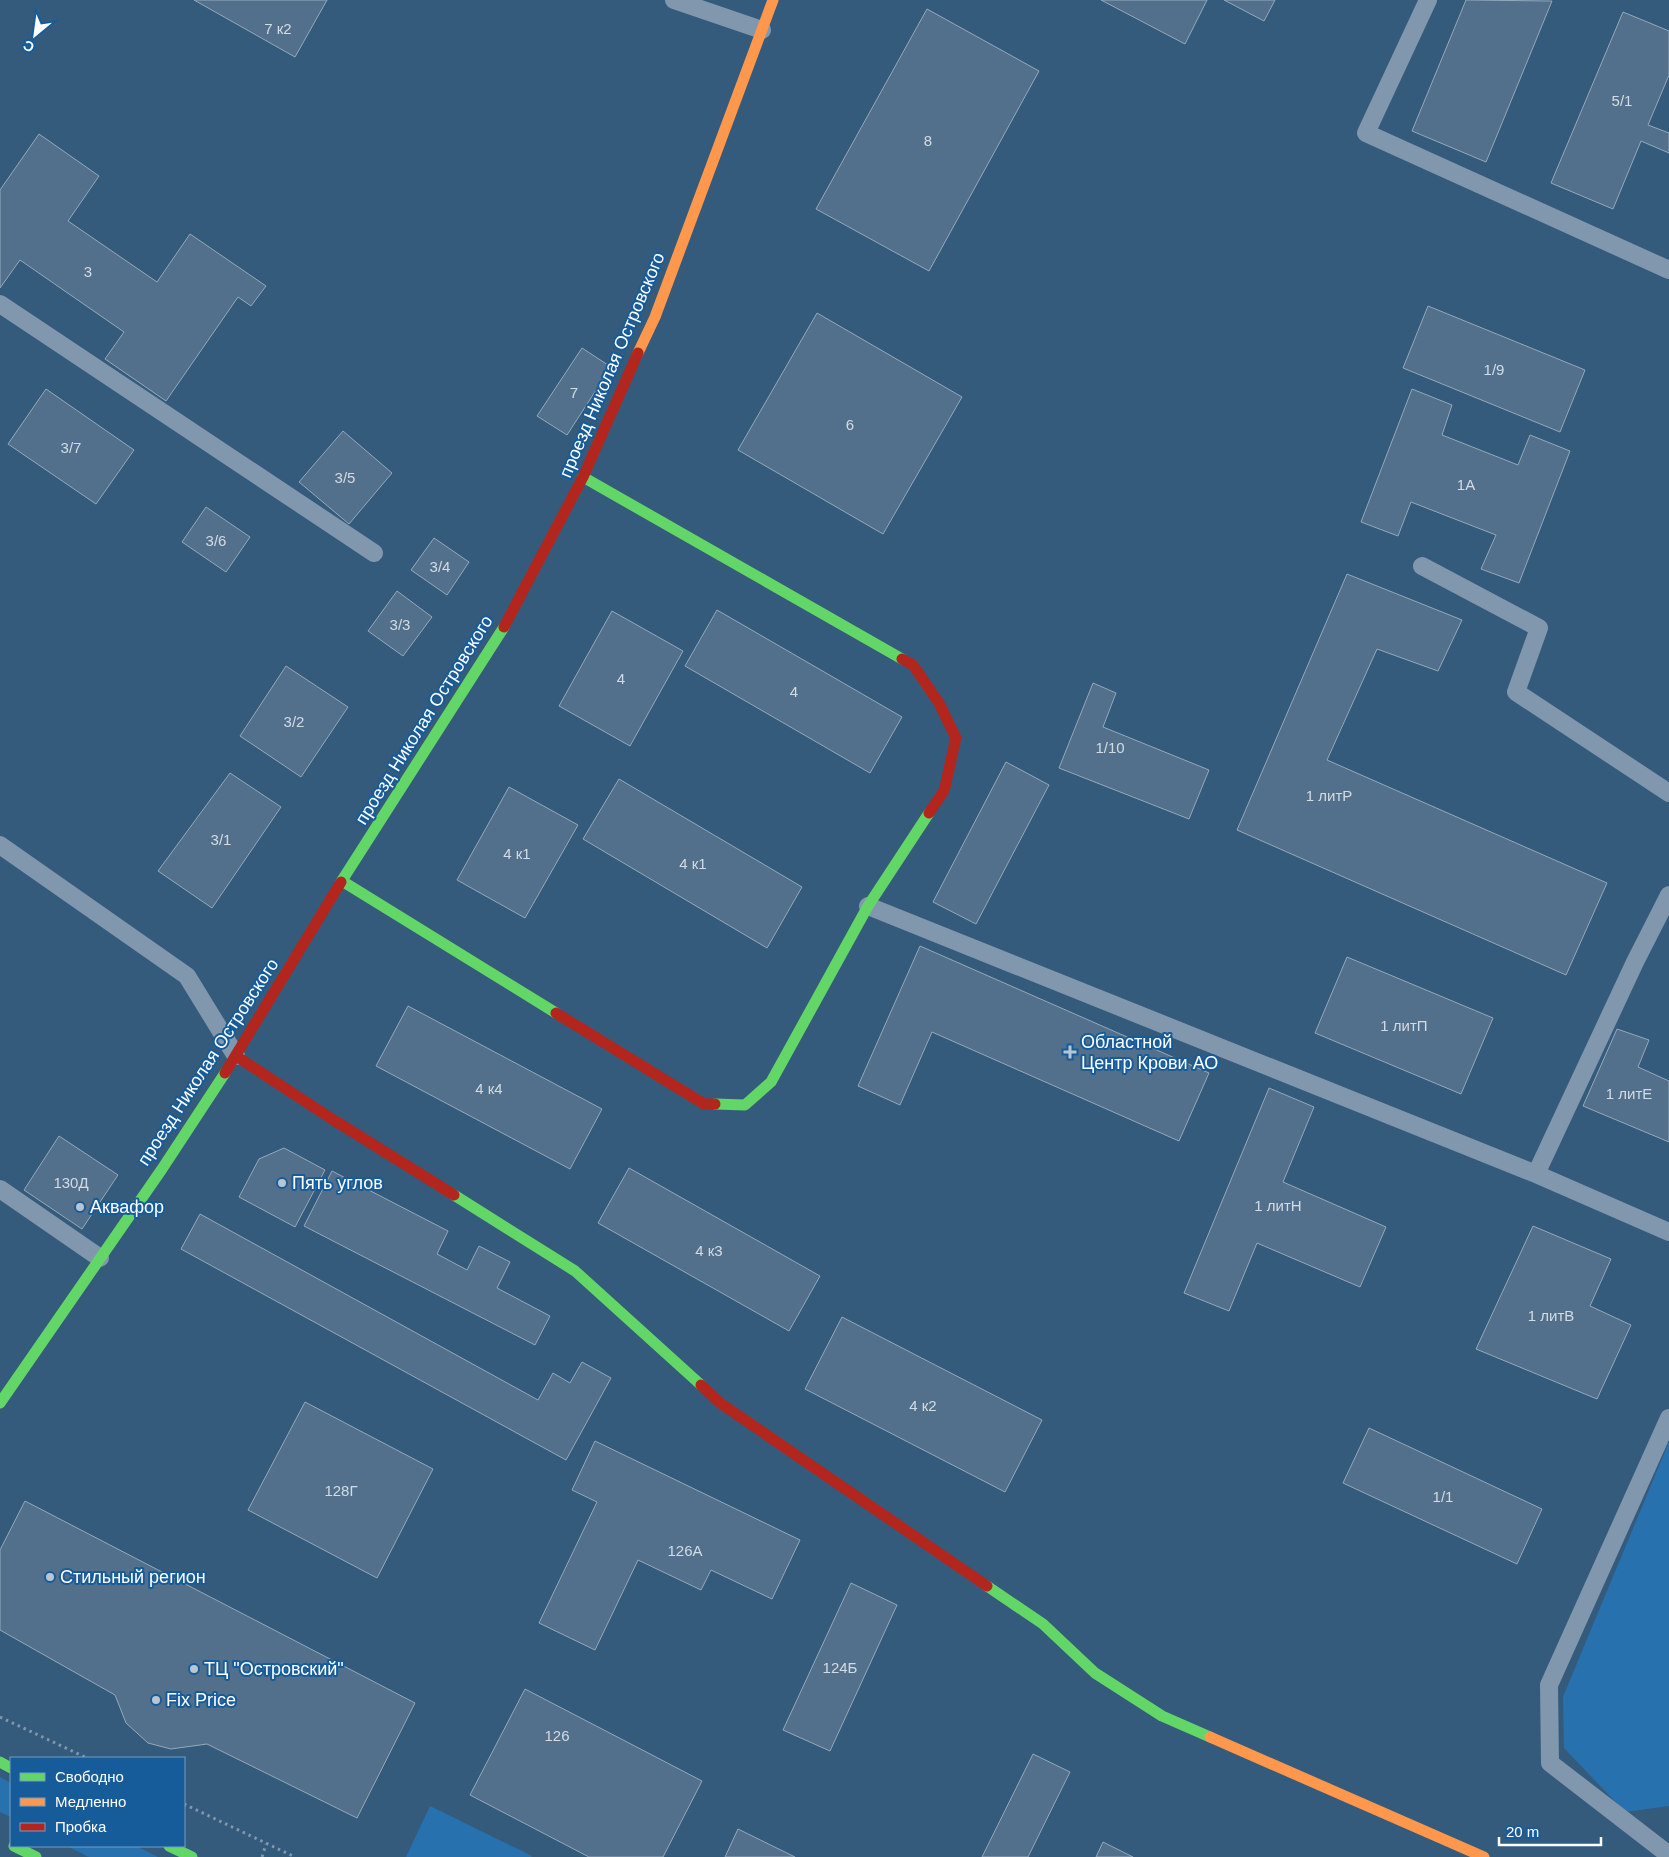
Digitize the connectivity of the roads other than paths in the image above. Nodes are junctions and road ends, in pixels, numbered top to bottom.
1 (674, 0) edge
2 (773, 0) edge
3 (1428, 0) edge
4 (762, 30) junction
5 (1669, 270) edge
6 (0, 304) edge
7 (583, 477) junction
8 (374, 554) dead end
9 (1422, 566) dead end
10 (1669, 793) edge
11 (0, 846) edge
12 (342, 881) junction
13 (1669, 895) edge
14 (868, 906) junction
15 (236, 1056) junction
16 (1536, 1174) junction
17 (0, 1188) edge
18 (1669, 1232) edge
19 (100, 1258) junction
20 (0, 1402) edge
21 (1669, 1418) edge
22 (16, 1847) edge
23 (171, 1847) edge
24 (1669, 1855) edge
25 (36, 1857) edge
26 (192, 1857) edge
27 (1484, 1857) edge

1 - 4 lane
2 - 4 street, проезд Николая Островского
3 - 5 lane
4 - 7 street, проезд Николая Островского
6 - 8 lane
7 - 12 street, проезд Николая Островского
7 - 14 street
9 - 10 lane
11 - 15 lane
12 - 14 street
12 - 15 street, проезд Николая Островского
13 - 16 lane
14 - 16 lane
15 - 19 street, проезд Николая Островского
15 - 27 street
16 - 18 lane
17 - 19 lane
19 - 20 street, проезд Николая Островского
21 - 24 lane
22 - 25 street
23 - 26 street

